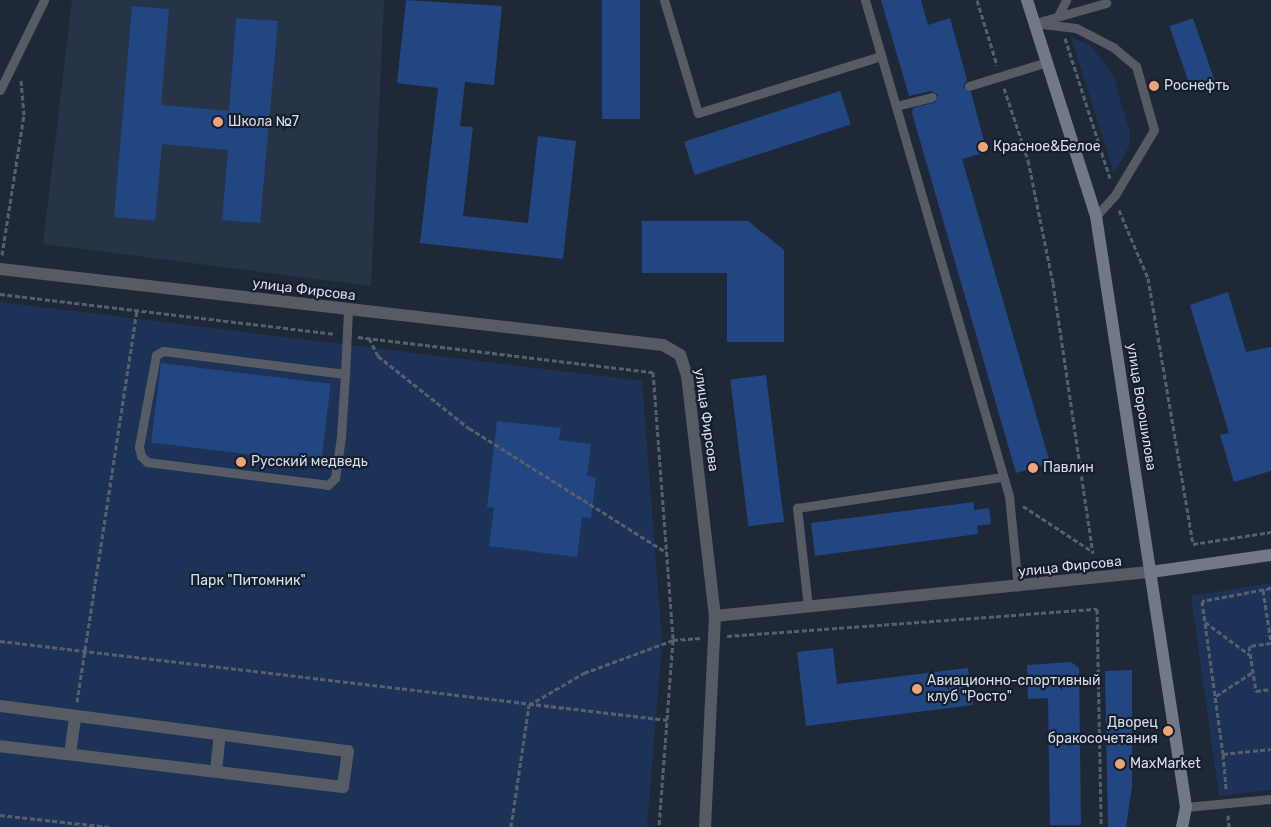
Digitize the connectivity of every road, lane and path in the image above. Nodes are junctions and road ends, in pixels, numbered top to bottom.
1 (44, 0) edge
2 (664, 0) edge
3 (865, 0) edge
4 (977, 0) edge
5 (1027, 0) edge
6 (1066, 0) edge
7 (1106, 3) dead end
8 (1058, 16) junction
9 (1034, 23) junction
10 (1062, 26) junction
11 (20, 51) junction
12 (881, 56) junction
13 (1047, 62) junction
14 (1000, 76) junction
15 (969, 86) dead end
16 (0, 90) edge
17 (932, 97) dead end
18 (896, 106) junction
19 (1115, 195) junction
20 (1096, 216) junction
21 (1, 264) edge
22 (0, 294) edge
23 (137, 310) junction
24 (348, 310) junction
25 (347, 335) junction
26 (369, 338) junction
27 (345, 374) junction
28 (1003, 477) junction
29 (1009, 496) junction
30 (1271, 532) edge
31 (666, 553) junction
32 (1271, 555) edge
33 (1151, 572) junction
34 (1018, 587) junction
35 (1271, 588) edge
36 (1264, 590) junction
37 (808, 607) junction
38 (715, 616) junction
39 (1205, 622) junction
40 (714, 638) junction
41 (0, 640) edge
42 (673, 640) junction
43 (1271, 642) edge
44 (84, 653) junction
45 (1250, 656) junction
46 (1253, 672) junction
47 (1271, 690) edge
48 (1216, 697) junction
49 (0, 706) edge
50 (529, 706) junction
51 (75, 717) junction
52 (667, 720) junction
53 (220, 735) junction
54 (0, 746) edge
55 (1271, 749) edge
56 (70, 754) junction
57 (216, 771) junction
58 (1271, 799) edge
59 (1186, 807) junction
60 (0, 815) edge
61 (109, 827) edge
62 (511, 827) edge
63 (659, 827) edge
64 (705, 827) edge
65 (1101, 827) edge
66 (1182, 827) edge

1 - 11 lane
2 - 12 lane
3 - 12 lane
4 - 14 path
5 - 9 main road, улица Ворошилова
6 - 8 lane
7 - 8 lane
8 - 9 lane
9 - 10 lane
9 - 13 main road, улица Ворошилова
10 - 19 path
10 - 19 lane
11 - 16 lane
11 - 21 path
12 - 18 lane
13 - 14 lane
13 - 20 main road, улица Ворошилова
14 - 15 lane
14 - 29 path
17 - 18 lane
18 - 28 lane
19 - 20 lane
19 - 30 path
20 - 33 main road, улица Ворошилова
21 - 24 street, улица Фирсова
22 - 23 path
23 - 25 path
23 - 44 path
24 - 25 lane
24 - 38 street, улица Фирсова
25 - 26 path
25 - 27 lane
26 - 31 path
26 - 31 path
27 - 27 lane
28 - 29 lane
28 - 37 lane
29 - 34 lane
31 - 42 path
32 - 33 main road
33 - 34 street, улица Фирсова
33 - 59 main road, улица Ворошилова
34 - 37 street, улица Фирсова
35 - 36 path
36 - 39 path
36 - 43 path
37 - 38 street, улица Фирсова
38 - 40 street
39 - 45 path
39 - 48 path
40 - 42 path
40 - 64 street
40 - 65 path
41 - 44 path
42 - 50 path
42 - 52 path
43 - 45 path
44 - 50 path
44 - 51 path
45 - 46 path
46 - 47 path
46 - 48 path
48 - 55 path
49 - 51 street
50 - 52 path
50 - 62 path
51 - 53 street
51 - 56 street
52 - 63 path
53 - 57 street
53 - 57 street
54 - 56 street
56 - 57 street
58 - 59 lane
59 - 66 main road, улица Ворошилова
60 - 61 path

